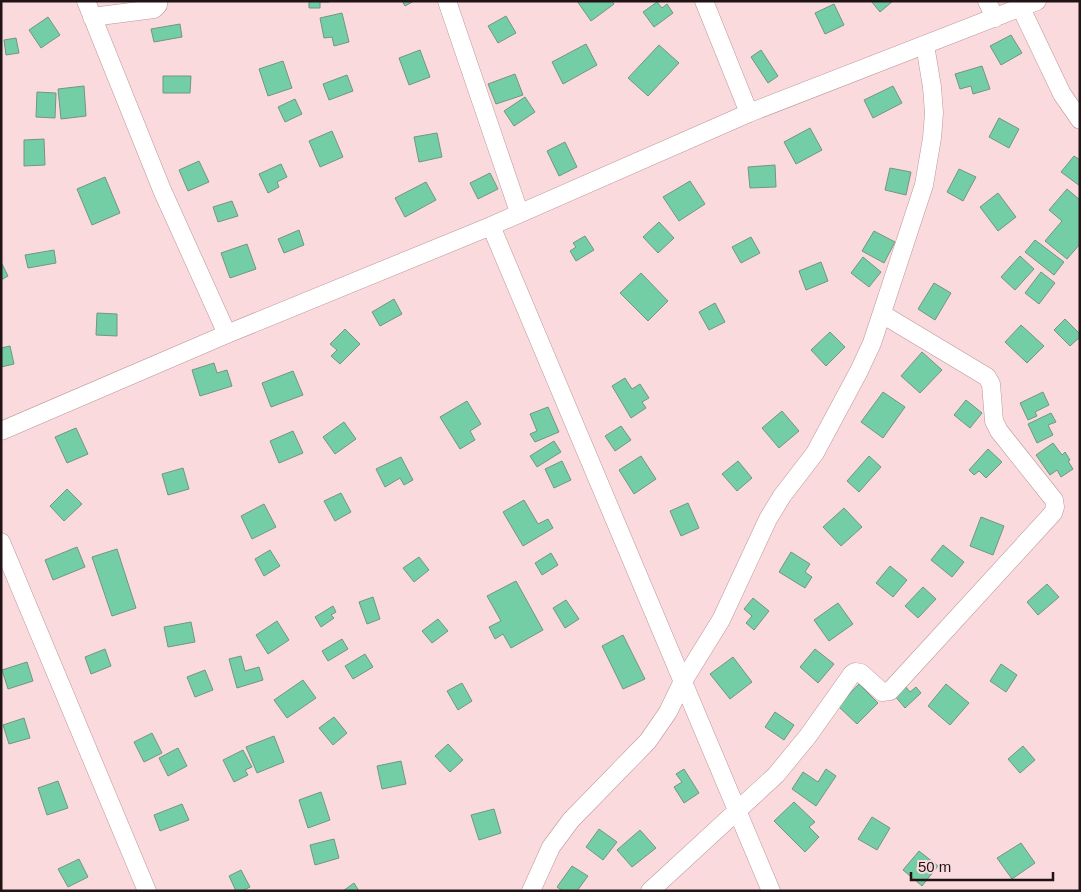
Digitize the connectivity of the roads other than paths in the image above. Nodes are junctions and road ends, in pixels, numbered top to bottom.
1 (158, 1) edge
2 (447, 1) edge
3 (704, 1) edge
4 (987, 1) edge
5 (1029, 5) edge
6 (89, 9) edge
7 (995, 18) junction
8 (925, 45) junction
9 (749, 113) junction
10 (1080, 120) edge
11 (519, 212) junction
12 (490, 226) junction
13 (882, 314) junction
14 (226, 334) junction
15 (1, 431) edge
16 (1, 542) edge
17 (682, 683) junction
18 (738, 810) junction
19 (147, 891) edge
20 (531, 891) edge
21 (650, 891) edge
22 (771, 891) edge

1 - 6 street
2 - 11 street
3 - 9 street
4 - 7 street
5 - 7 street
5 - 10 street
6 - 14 street
7 - 8 street
8 - 9 street
8 - 13 street
9 - 11 street
11 - 12 street
12 - 14 street
12 - 17 street
13 - 17 street
13 - 18 street
14 - 15 street
16 - 19 street
17 - 18 street
17 - 20 street
18 - 21 street
18 - 22 street

